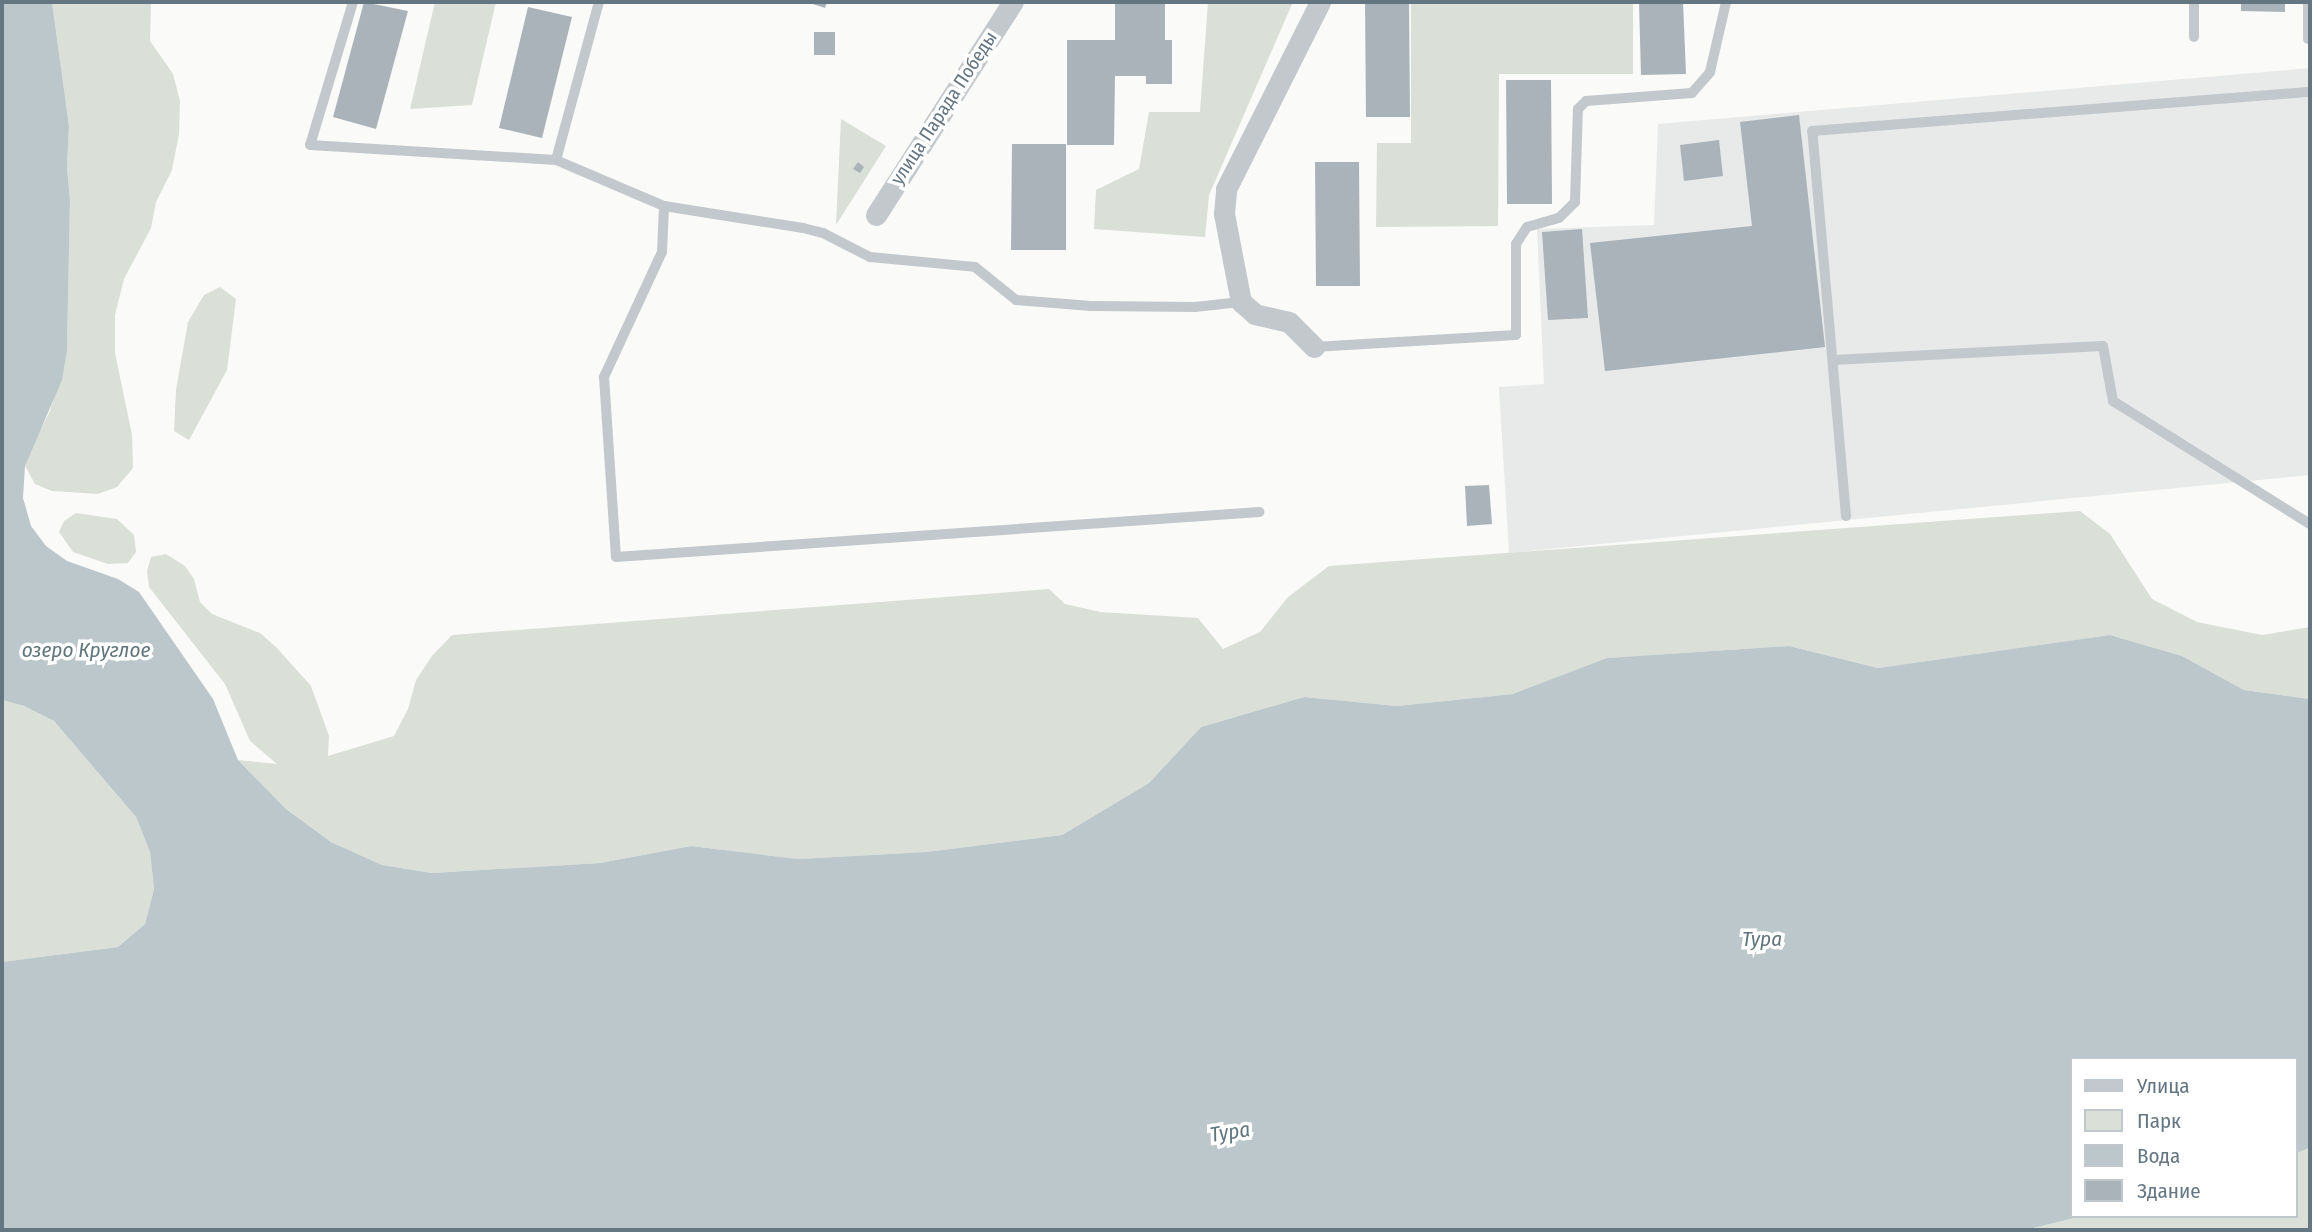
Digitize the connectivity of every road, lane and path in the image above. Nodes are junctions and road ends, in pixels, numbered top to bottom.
1 (353, 2) edge
2 (599, 2) edge
3 (1013, 2) edge
4 (1320, 2) edge
5 (1726, 2) edge
6 (2194, 2) edge
7 (2308, 2) edge
8 (2193, 37) dead end
9 (2308, 39) dead end
10 (2310, 92) edge
11 (556, 160) junction
12 (664, 206) junction
13 (876, 215) dead end
14 (1241, 302) junction
15 (1314, 347) joint
16 (1834, 360) junction
17 (1259, 512) dead end
18 (1846, 516) dead end
19 (2310, 524) edge

1 - 11 lane
2 - 11 lane
3 - 13 street, улица Парада Победы
4 - 14 street
5 - 15 lane
6 - 8 lane
7 - 9 lane
10 - 16 lane
11 - 12 lane
12 - 14 lane
12 - 17 lane
14 - 15 street
16 - 18 lane
16 - 19 lane

